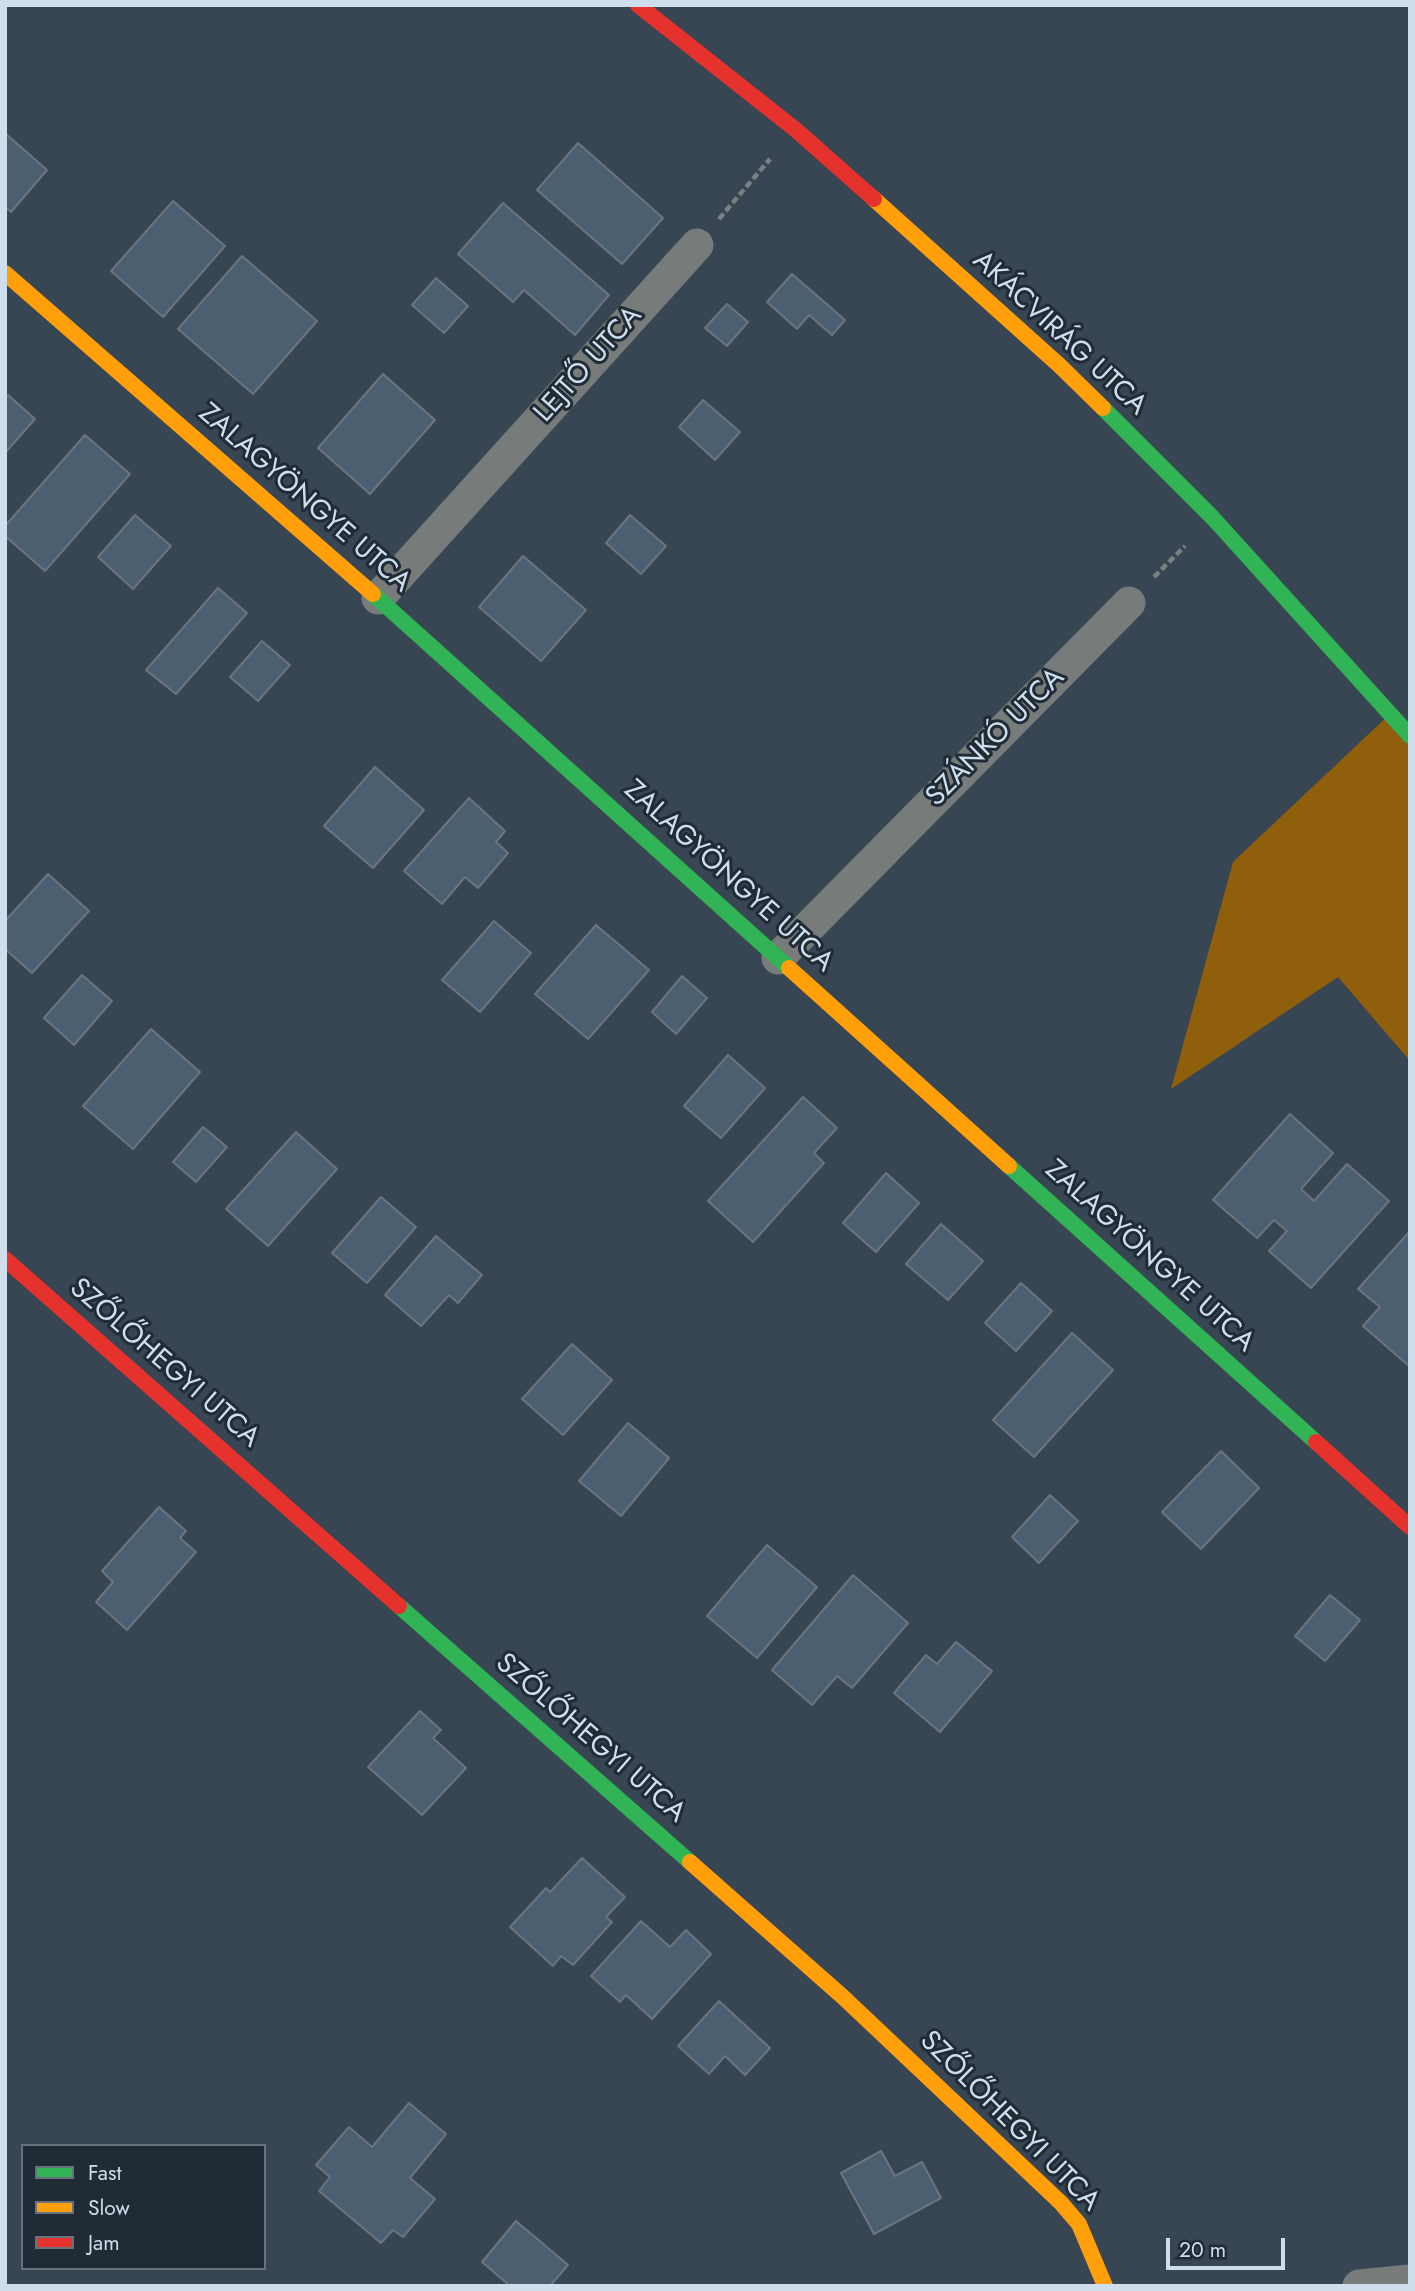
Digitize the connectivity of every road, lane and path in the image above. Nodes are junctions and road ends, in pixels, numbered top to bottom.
1 (638, 5) edge
2 (796, 130) junction
3 (697, 245) joint
4 (5, 273) edge
5 (1213, 518) junction
6 (378, 598) junction
7 (1129, 603) joint
8 (1410, 736) edge
9 (778, 958) junction
10 (5, 1259) edge
11 (1410, 1527) edge
12 (1410, 2281) edge
13 (1105, 2286) edge
14 (1359, 2286) edge

1 - 2 street, AKÁCVIRÁG UTCA
2 - 3 path
2 - 5 street, AKÁCVIRÁG UTCA
3 - 6 street, LEJTŐ UTCA
4 - 6 street, ZALAGYÖNGYE UTCA
5 - 7 path
5 - 8 street, AKÁCVIRÁG UTCA
6 - 9 street, ZALAGYÖNGYE UTCA
7 - 9 street, SZÁNKÓ UTCA
9 - 11 street, ZALAGYÖNGYE UTCA
10 - 13 street, SZŐLŐHEGYI UTCA
12 - 14 street

